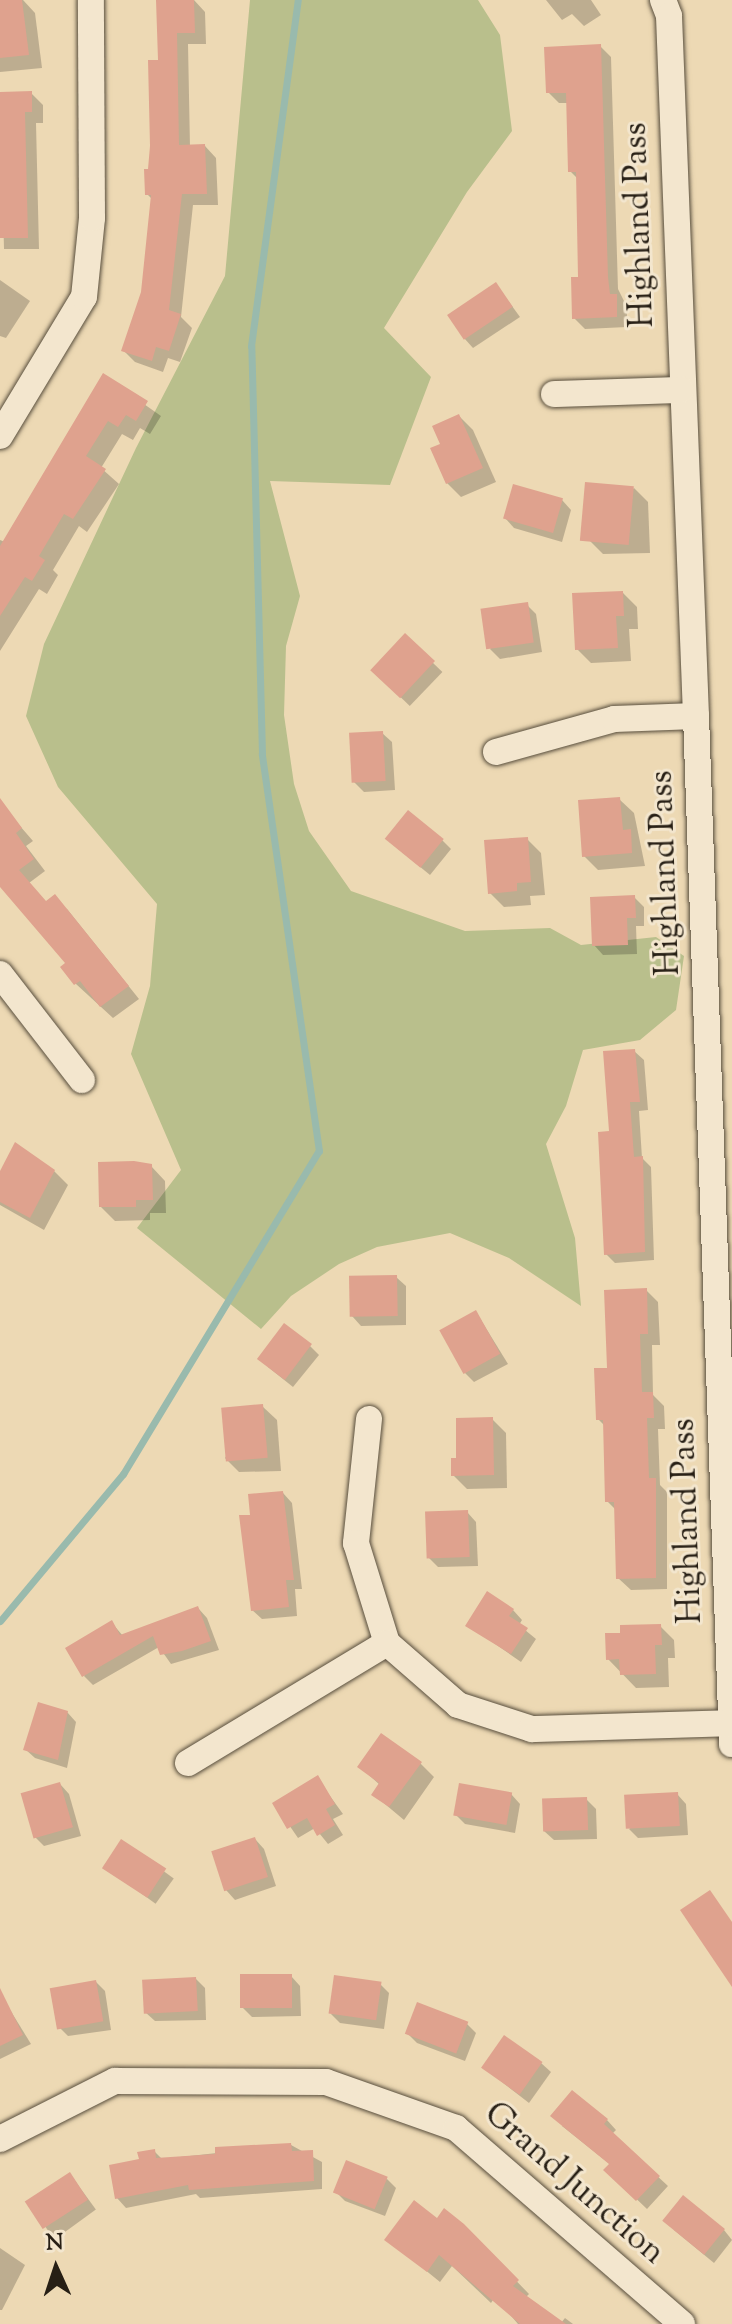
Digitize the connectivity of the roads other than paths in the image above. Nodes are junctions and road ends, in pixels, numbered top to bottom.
1 (91, 0) edge
2 (663, 0) edge
3 (681, 390) junction
4 (554, 394) dead end
5 (0, 436) edge
6 (696, 716) junction
7 (496, 752) dead end
8 (0, 974) edge
9 (82, 1080) dead end
10 (369, 1419) dead end
11 (387, 1643) junction
12 (731, 1723) edge
13 (732, 1744) edge
14 (188, 1763) dead end
15 (0, 2139) edge
16 (682, 2324) edge

1 - 5 street
2 - 3 street, Highland Pass
3 - 4 street
3 - 6 street, Highland Pass
6 - 7 street
6 - 12 street, Highland Pass
8 - 9 street
10 - 11 street
11 - 12 street
11 - 14 street
12 - 13 street, Highland Pass
15 - 16 street, Grand Junction

